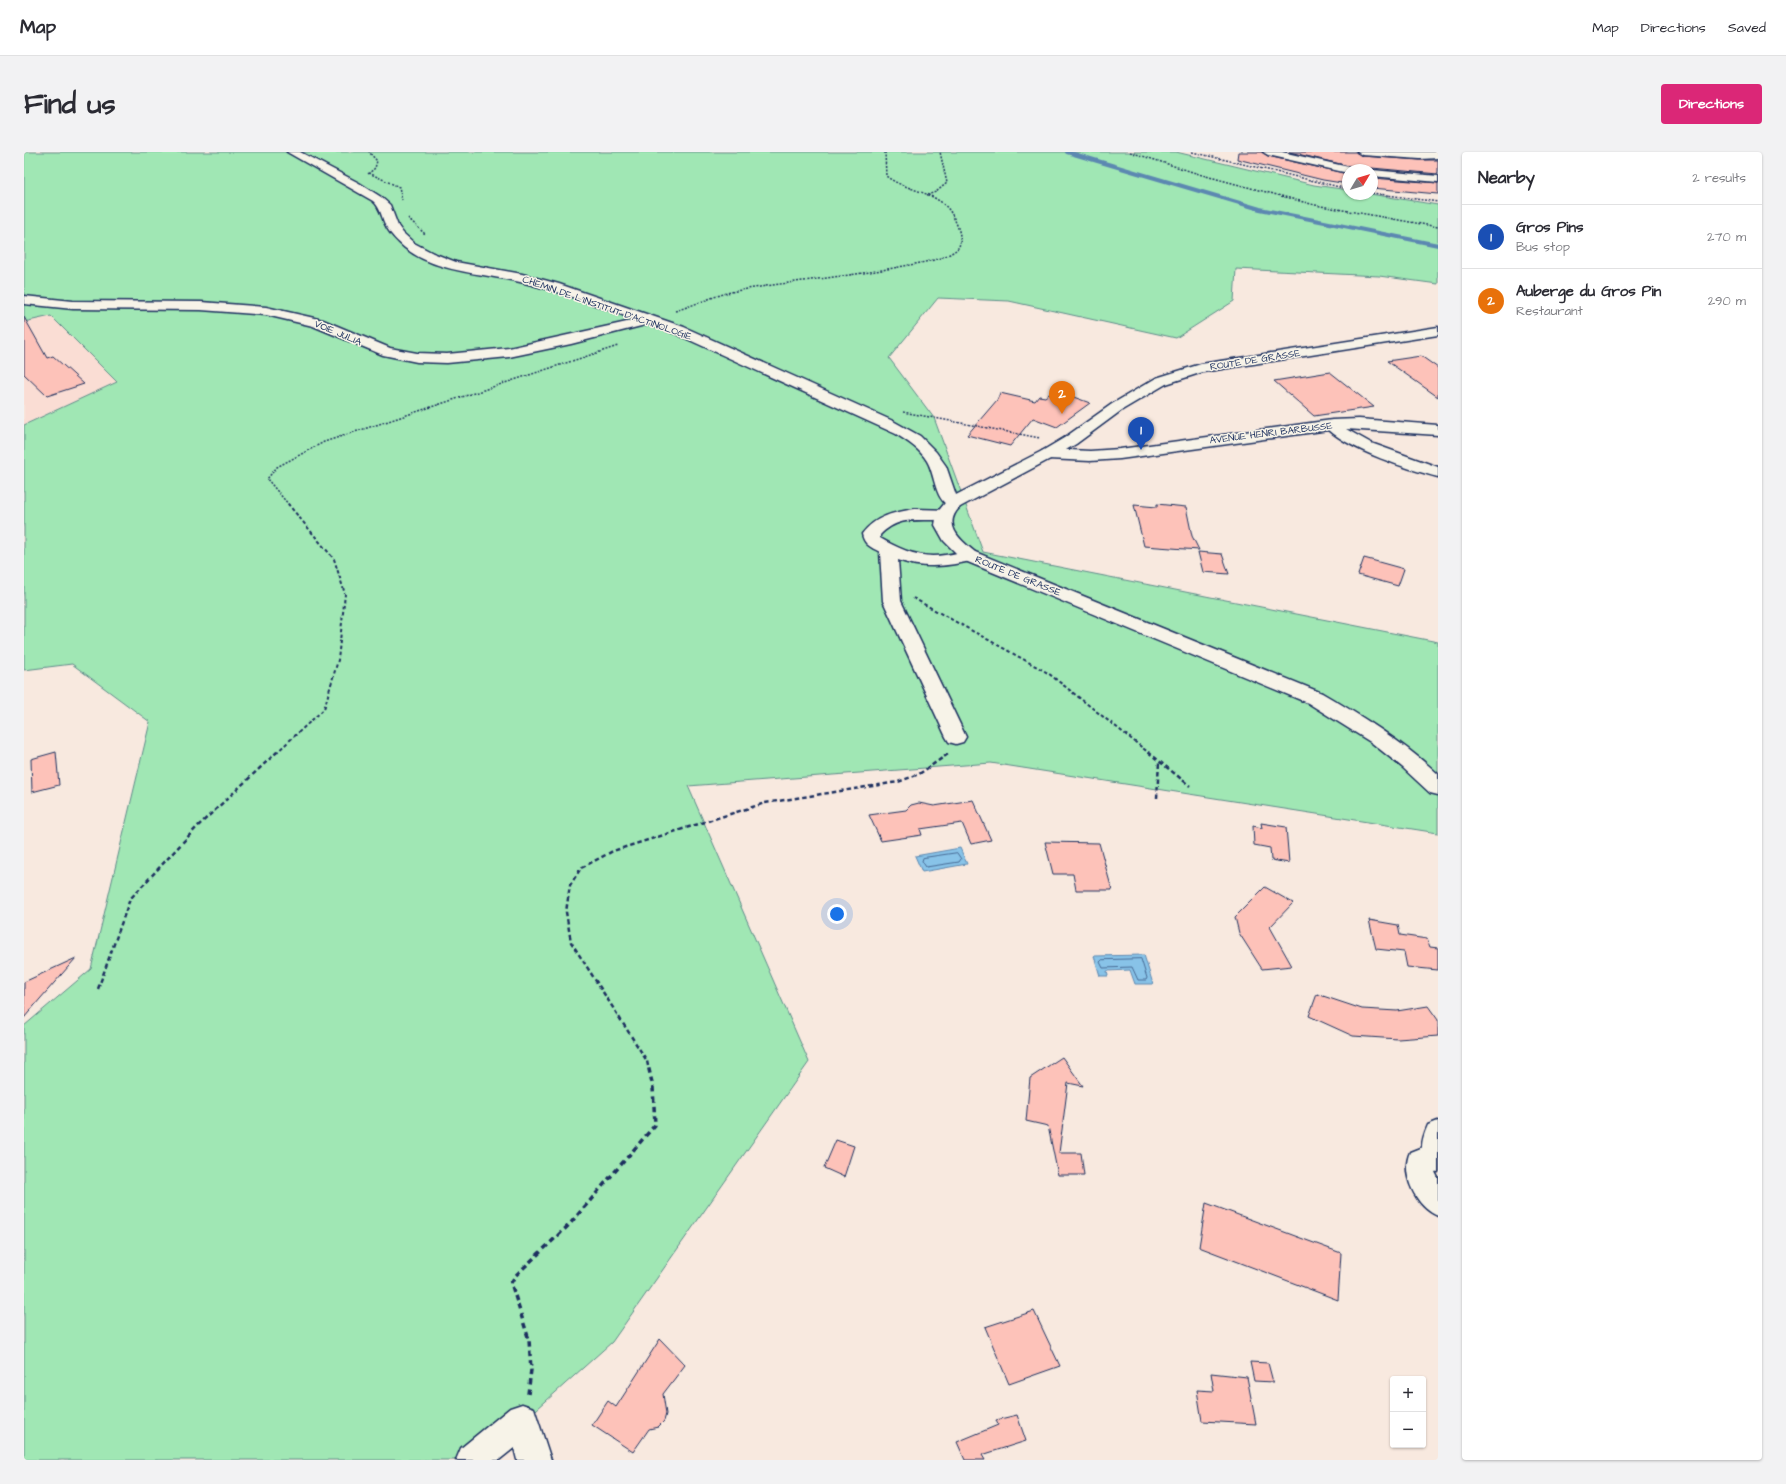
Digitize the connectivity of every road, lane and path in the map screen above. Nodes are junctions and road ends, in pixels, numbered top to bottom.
1 (292, 152) edge
2 (370, 152) edge
3 (885, 152) edge
4 (940, 152) edge
5 (1130, 152) edge
6 (1192, 152) edge
7 (1268, 152) edge
8 (1362, 152) edge
9 (1438, 155) edge
10 (1342, 168) edge
11 (1378, 174) edge
12 (342, 178) junction
13 (1438, 179) edge
14 (1342, 188) edge
15 (1378, 194) edge
16 (926, 195) junction
17 (1438, 202) edge
18 (1438, 227) edge
19 (24, 300) edge
20 (648, 320) junction
21 (1438, 331) edge
22 (621, 345) dead end
23 (896, 412) dead end
24 (1332, 425) junction
25 (1438, 430) edge
26 (1070, 441) junction
27 (1048, 454) junction
28 (1105, 455) junction
29 (1438, 472) edge
30 (949, 509) junction
31 (889, 550) junction
32 (969, 556) junction
33 (891, 586) junction
34 (956, 737) joint
35 (1159, 762) junction
36 (1190, 786) dead end
37 (1438, 787) edge
38 (1157, 798) dead end
39 (98, 989) dead end
40 (1438, 1134) edge
41 (1438, 1158) edge
42 (1438, 1202) edge
43 (522, 1420) junction
44 (473, 1460) edge
45 (534, 1460) edge

1 - 12 street, CHEMIN DE L'INSTITUT D'ACTINOLOGIE
2 - 12 path
3 - 16 path
4 - 16 path
5 - 18 path
6 - 14 path
7 - 10 street
8 - 9 street
11 - 13 street
12 - 20 street, CHEMIN DE L'INSTITUT D'ACTINOLOGIE
15 - 17 path
16 - 20 path
19 - 20 street, VOIE JULIA
20 - 30 street, CHEMIN DE L'INSTITUT D'ACTINOLOGIE
21 - 26 street, ROUTE DE GRASSE
22 - 39 path
23 - 26 path
24 - 25 street, AVENUE HENRI BARBUSSE
24 - 28 street, AVENUE HENRI BARBUSSE
24 - 29 street
26 - 27 street, ROUTE DE GRASSE
26 - 28 street, AVENUE HENRI BARBUSSE
27 - 28 street, AVENUE HENRI BARBUSSE
27 - 30 street, ROUTE DE GRASSE
30 - 31 street
30 - 32 street, ROUTE DE GRASSE
31 - 32 street
31 - 33 street
32 - 37 street, ROUTE DE GRASSE
33 - 34 street
33 - 35 path
34 - 43 path
35 - 36 path
35 - 38 path
40 - 41 street
41 - 42 street
43 - 44 street
43 - 45 street

